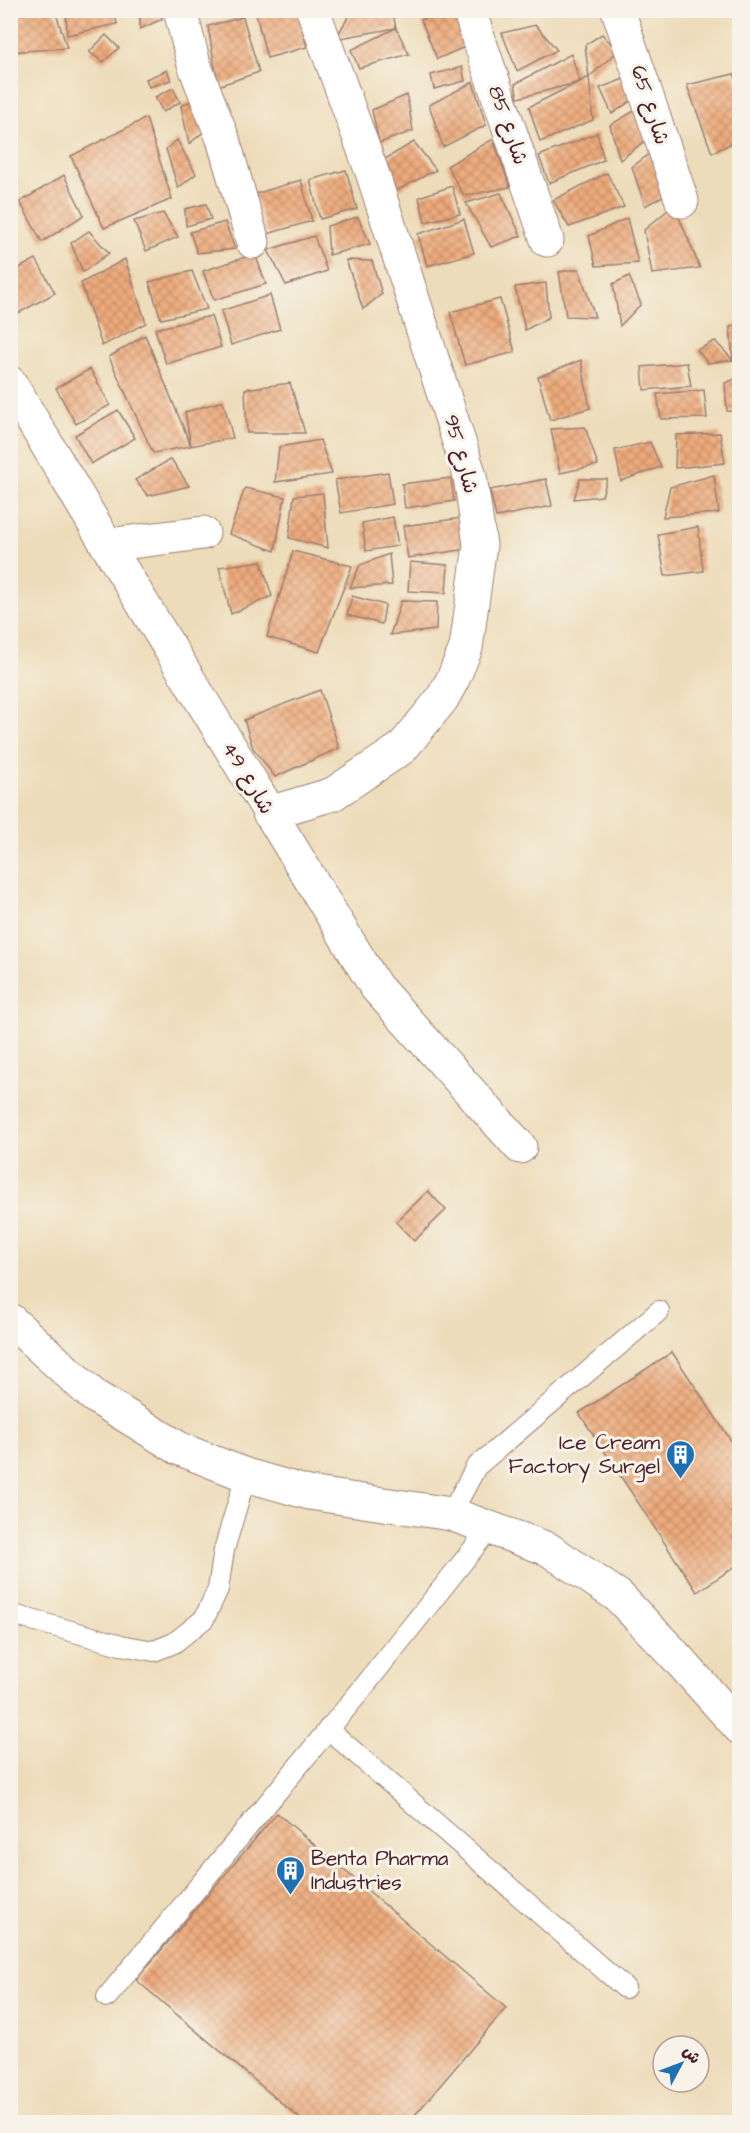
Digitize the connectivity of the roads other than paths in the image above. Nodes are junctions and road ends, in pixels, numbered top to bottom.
1 (180, 10) edge
2 (313, 10) edge
3 (469, 10) edge
4 (618, 10) edge
5 (682, 201) dead end
6 (547, 240) dead end
7 (253, 242) dead end
8 (10, 382) edge
9 (203, 533) dead end
10 (106, 544) junction
11 (269, 813) junction
12 (520, 1147) dead end
13 (659, 1311) dead end
14 (10, 1320) edge
15 (246, 1476) junction
16 (451, 1514) junction
17 (489, 1528) junction
18 (10, 1614) edge
19 (740, 1728) edge
20 (328, 1730) junction
21 (625, 1988) dead end
22 (107, 1997) dead end

1 - 7 street
2 - 11 street, شارع 95
3 - 6 street, شارع 85
4 - 5 street, شارع 65
8 - 10 street, شارع 49
9 - 10 street
10 - 11 street, شارع 49
11 - 12 street, شارع 49
13 - 16 lane
14 - 15 street
15 - 16 street
15 - 18 lane
16 - 17 street
17 - 19 street
17 - 20 lane
20 - 21 lane
20 - 22 lane

